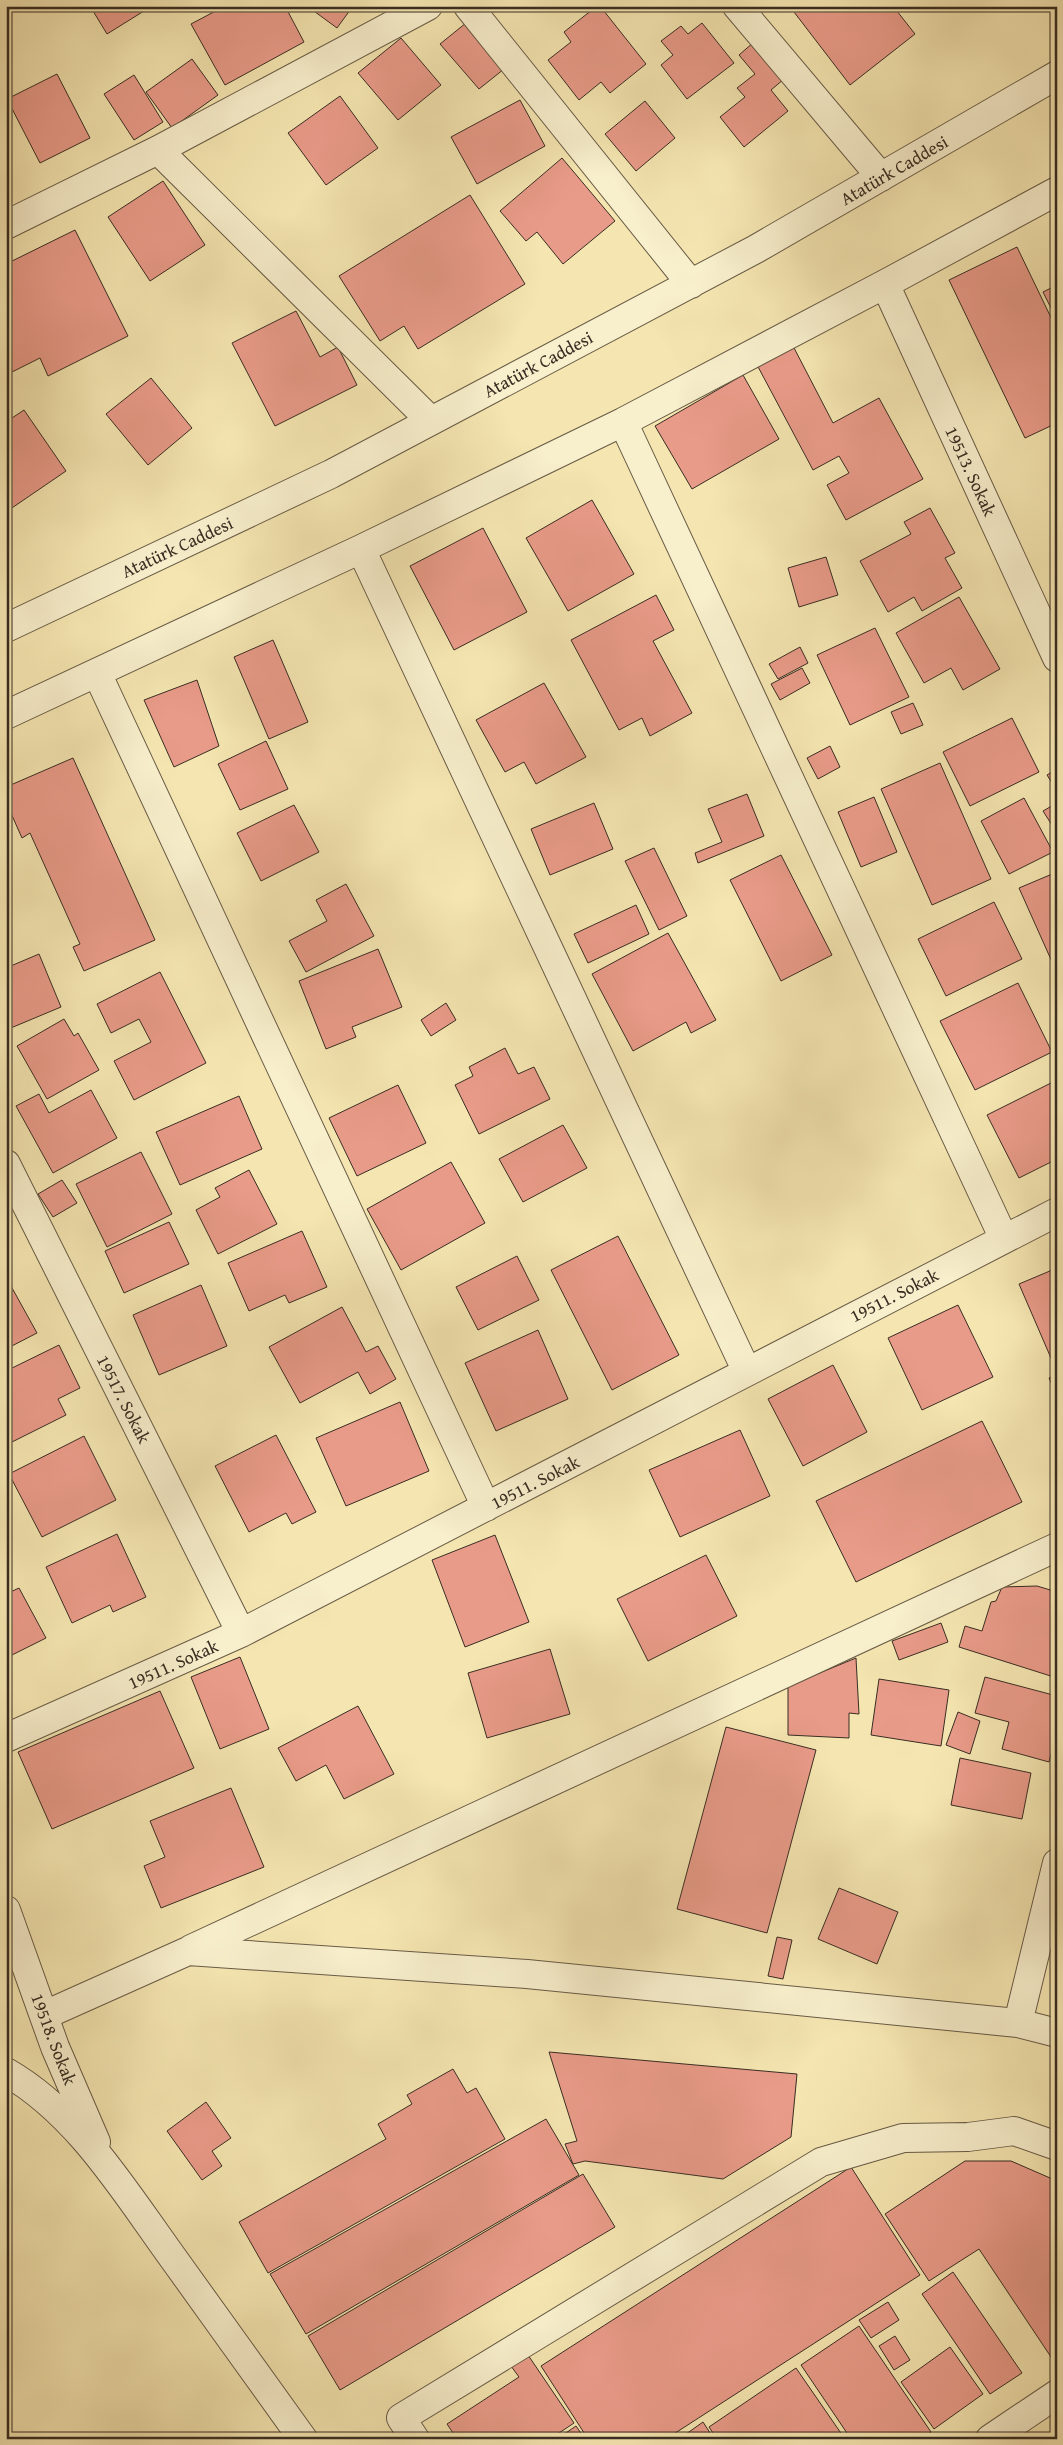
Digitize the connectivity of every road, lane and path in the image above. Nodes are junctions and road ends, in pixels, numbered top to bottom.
1 (428, 6) edge
2 (468, 6) edge
3 (738, 6) edge
4 (1057, 75) edge
5 (158, 150) junction
6 (881, 178) junction
7 (1057, 191) edge
8 (6, 225) edge
9 (691, 284) junction
10 (885, 284) junction
11 (431, 421) junction
12 (623, 422) junction
13 (361, 549) junction
14 (6, 628) edge
15 (1057, 658) edge
16 (97, 673) junction
17 (6, 715) edge
18 (6, 1164) edge
19 (1057, 1212) edge
20 (1004, 1239) junction
21 (747, 1372) junction
22 (486, 1507) junction
23 (1057, 1547) edge
24 (241, 1633) junction
25 (6, 1738) edge
26 (1057, 1863) edge
27 (6, 1910) edge
28 (188, 1951) junction
29 (45, 2015) junction
30 (1018, 2023) junction
31 (1057, 2033) edge
32 (55, 2047) junction
33 (17, 2078) edge
34 (1057, 2146) edge
35 (107, 2167) junction
36 (1057, 2394) edge
37 (303, 2439) edge
38 (415, 2439) edge
39 (990, 2439) edge

1 - 5 street
2 - 9 street
3 - 6 street
4 - 6 street, Atatürk Caddesi
5 - 8 street
5 - 11 street
6 - 9 street, Atatürk Caddesi
7 - 10 street
9 - 11 street, Atatürk Caddesi
10 - 12 street
10 - 15 street, 19513. Sokak
11 - 14 street, Atatürk Caddesi
12 - 13 street
12 - 20 street
13 - 16 street
13 - 21 street
16 - 17 street
16 - 22 street
18 - 24 street, 19517. Sokak
19 - 20 street, 19511. Sokak
20 - 21 street, 19511. Sokak
21 - 22 street, 19511. Sokak
22 - 24 street, 19511. Sokak
23 - 28 street
24 - 25 street, 19511. Sokak
26 - 30 street
27 - 29 street, 19518. Sokak
28 - 29 street
28 - 30 street
29 - 32 street, 19518. Sokak
30 - 31 street
32 - 33 street
32 - 35 street, 19518. Sokak
33 - 35 street
34 - 38 street
35 - 37 street
36 - 39 street

